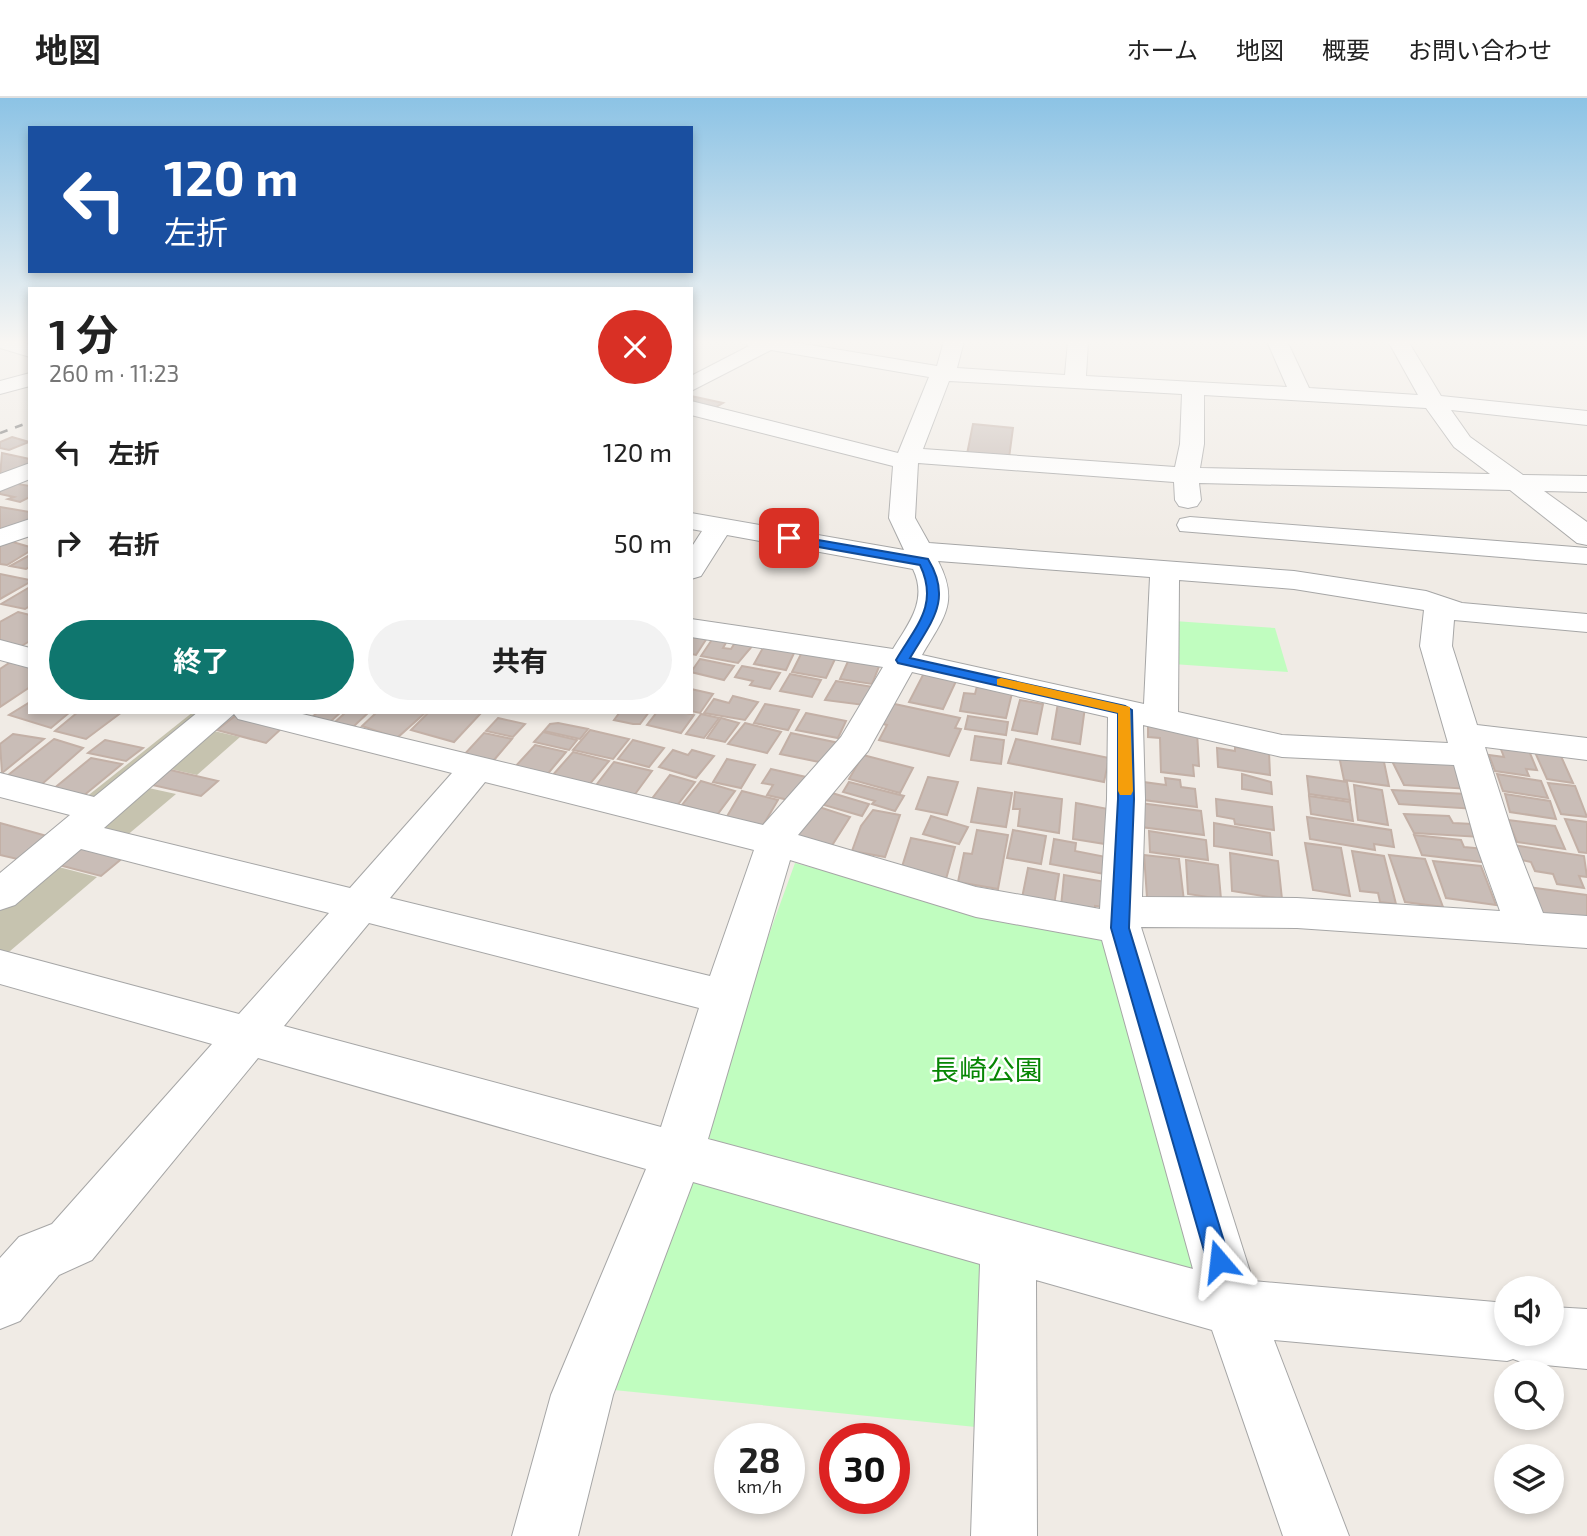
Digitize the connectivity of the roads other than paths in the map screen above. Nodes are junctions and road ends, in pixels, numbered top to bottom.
1 (693, 408) edge
2 (929, 408) edge
3 (1193, 408) edge
4 (1437, 408) edge
5 (1492, 408) edge
6 (1587, 418) edge
7 (908, 458) junction
8 (28, 475) edge
9 (1186, 475) junction
10 (1518, 483) junction
11 (1587, 484) edge
12 (15, 505) edge
13 (693, 521) edge
14 (1190, 525) junction
15 (719, 526) junction
16 (1587, 537) edge
17 (0, 538) edge
18 (1587, 556) edge
19 (921, 557) junction
20 (693, 567) edge
21 (1179, 570) junction
22 (1440, 605) junction
23 (1587, 623) edge
24 (693, 628) edge
25 (0, 650) edge
26 (28, 657) edge
27 (902, 660) junction
28 (217, 714) edge
29 (258, 714) edge
30 (1143, 714) junction
31 (1465, 744) junction
32 (1587, 749) edge
33 (478, 768) junction
34 (0, 785) edge
35 (87, 822) junction
36 (776, 842) junction
37 (0, 895) edge
38 (362, 905) junction
39 (1120, 920) junction
40 (1528, 929) junction
41 (1587, 932) edge
42 (0, 967) edge
43 (725, 997) junction
44 (249, 1036) junction
45 (678, 1153) junction
46 (1008, 1244) junction
47 (0, 1301) edge
48 (1233, 1308) junction
49 (1494, 1331) edge
50 (1564, 1337) edge
51 (1587, 1339) edge
52 (545, 1536) edge
53 (1004, 1536) edge
54 (1316, 1536) edge

1 - 7 street
2 - 7 street
3 - 9 street
4 - 10 street
5 - 6 street
7 - 9 street
7 - 19 street
8 - 12 street
9 - 10 street
9 - 14 street
10 - 11 street
10 - 16 street
12 - 17 street
13 - 15 street
14 - 18 street
14 - 21 street
15 - 19 street
15 - 20 street
19 - 21 street
19 - 27 street
21 - 22 street
21 - 30 street
22 - 23 street
22 - 31 street
24 - 27 street
25 - 26 street
27 - 30 street
27 - 36 street
28 - 35 street
29 - 33 street
30 - 31 street
30 - 39 street
31 - 32 street
31 - 40 street
33 - 36 street
33 - 38 street
34 - 35 street
35 - 37 street
35 - 38 street
36 - 39 street
36 - 43 street
38 - 43 street
38 - 44 street
39 - 40 street
39 - 48 street
40 - 41 street
42 - 44 street
43 - 45 street
44 - 45 street
44 - 47 street
45 - 46 street
45 - 52 street
46 - 48 street
46 - 53 street
48 - 49 street
48 - 54 street
50 - 51 street

